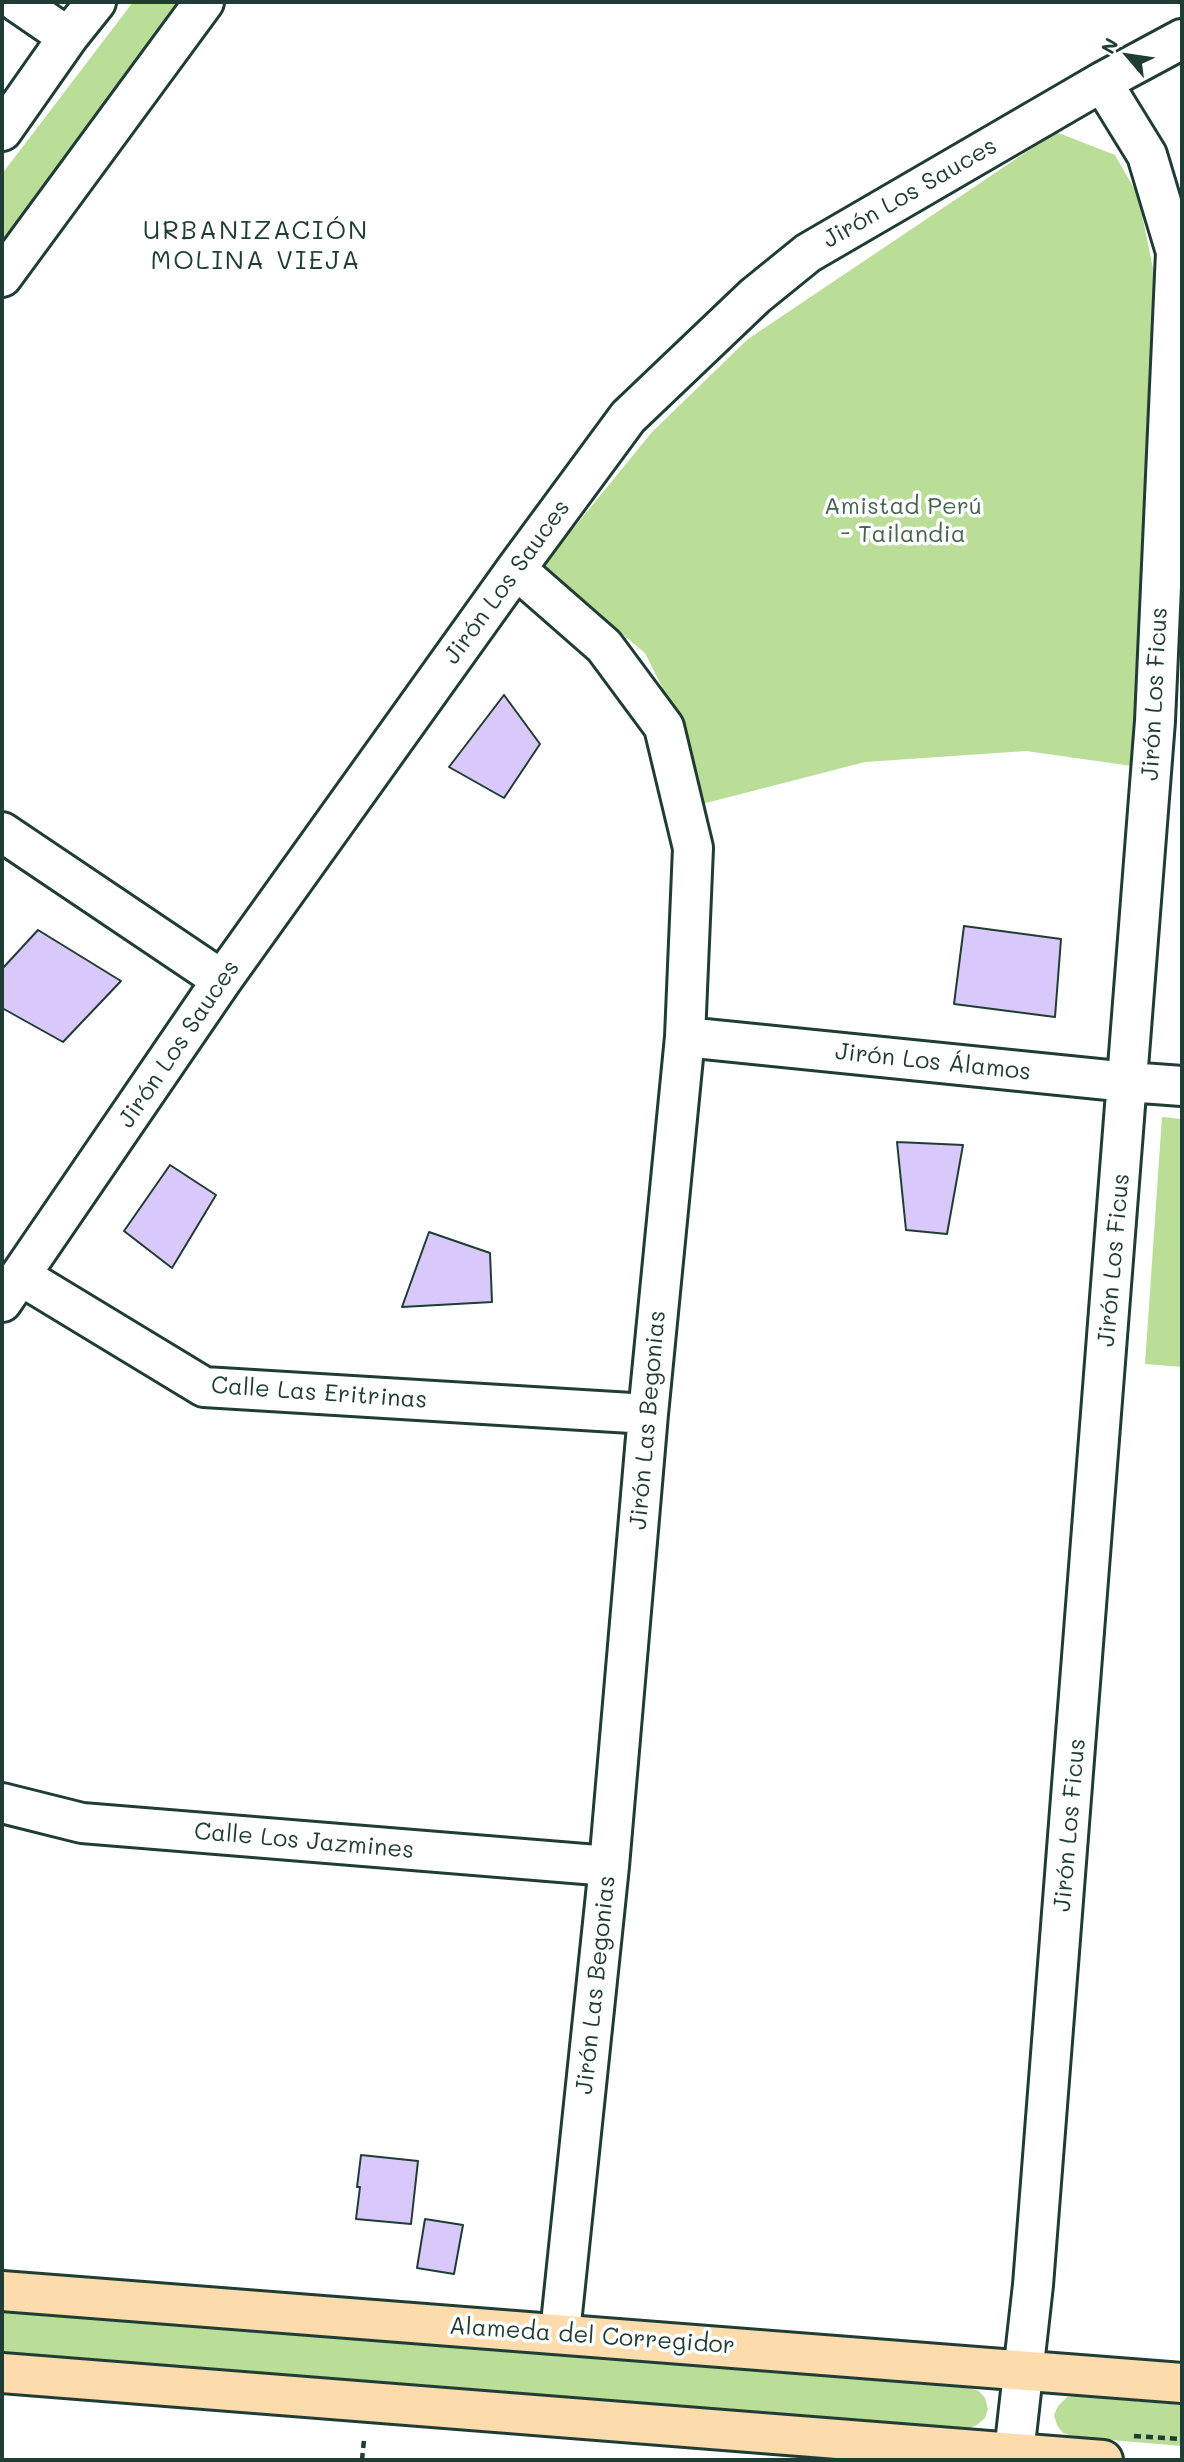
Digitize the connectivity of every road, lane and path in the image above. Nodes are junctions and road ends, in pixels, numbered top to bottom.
1 (18, 2) edge
2 (96, 2) edge
3 (204, 2) edge
4 (68, 37) junction
5 (1182, 39) edge
6 (1102, 82) junction
7 (2, 131) edge
8 (1182, 208) edge
9 (1176, 252) junction
10 (2, 278) edge
11 (516, 569) junction
12 (2, 832) edge
13 (222, 980) junction
14 (685, 1037) junction
15 (1128, 1082) junction
16 (1182, 1086) edge
17 (11, 1289) edge
18 (648, 1414) junction
19 (2, 1803) edge
20 (609, 1866) junction
21 (2, 2291) edge
22 (561, 2333) junction
23 (1024, 2370) junction
24 (2, 2373) edge
25 (1182, 2383) edge
26 (1014, 2453) junction
27 (1103, 2460) edge

1 - 4 street
2 - 4 street
3 - 10 street
4 - 7 street
5 - 6 street, Jirón Los Sauces
6 - 9 street, Jirón Los Ficus
6 - 11 street, Jirón Los Sauces
8 - 9 street
9 - 15 street, Jirón Los Ficus
11 - 13 street, Jirón Los Sauces
11 - 14 street, Jirón Las Begonias
12 - 13 street
13 - 17 street, Jirón Los Sauces
14 - 15 street, Jirón Los Álamos
14 - 18 street, Jirón Las Begonias
15 - 16 street, Jirón Los Álamos
15 - 23 street, Jirón Los Ficus
17 - 18 street, Calle Las Eritrinas
18 - 20 street, Jirón Las Begonias
19 - 20 street, Calle Los Jazmines
20 - 22 street, Jirón Las Begonias
21 - 22 main road, Alameda del Corregidor
22 - 23 main road, Alameda del Corregidor
23 - 25 main road, Alameda del Corregidor
23 - 26 street, Jirón Los Ficus
24 - 26 main road
26 - 27 main road

